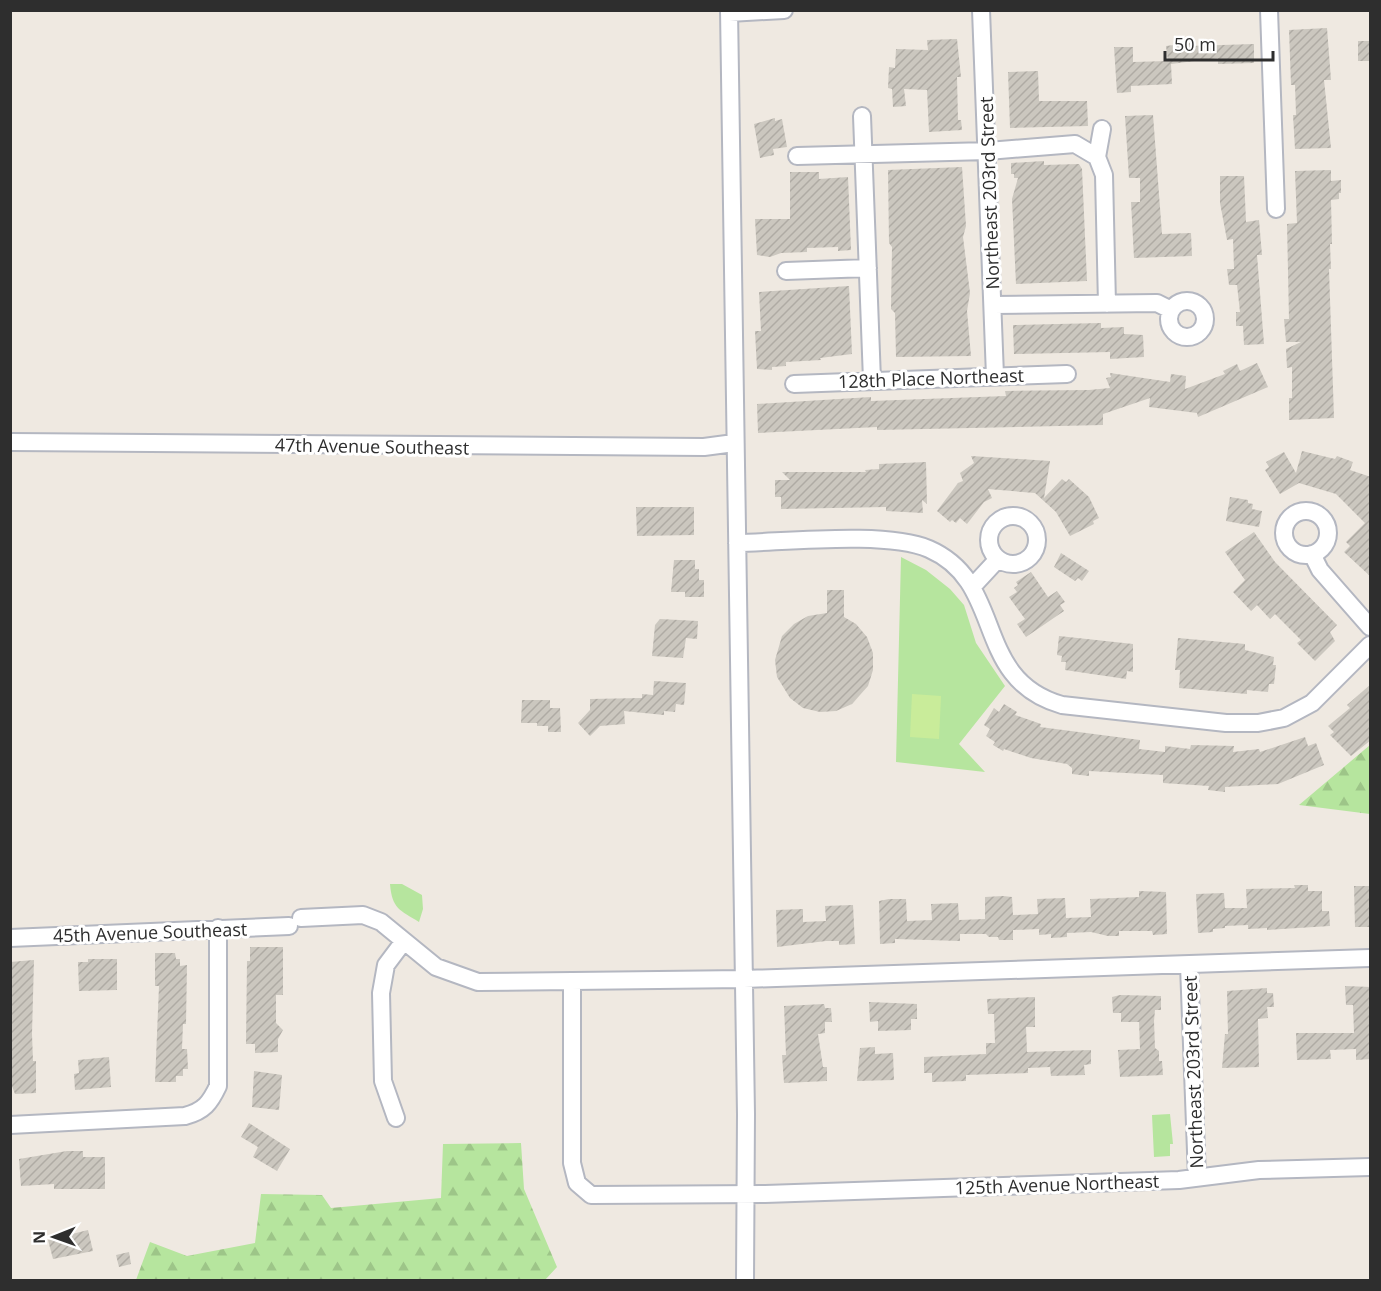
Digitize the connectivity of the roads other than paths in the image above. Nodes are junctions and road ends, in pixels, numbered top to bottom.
1 (784, 10) edge
2 (981, 10) edge
3 (1269, 10) edge
4 (729, 12) edge
5 (862, 116) dead end
6 (1102, 129) dead end
7 (988, 151) junction
8 (864, 154) junction
9 (797, 156) dead end
10 (1097, 157) junction
11 (1276, 209) dead end
12 (868, 268) junction
13 (786, 271) dead end
14 (1107, 303) junction
15 (993, 305) junction
16 (1171, 310) dead end
17 (1067, 374) dead end
18 (995, 376) junction
19 (872, 380) junction
20 (794, 384) dead end
21 (10, 442) edge
22 (734, 443) junction
23 (737, 543) junction
24 (1312, 554) dead end
25 (998, 559) dead end
26 (973, 586) junction
27 (1371, 627) edge
28 (1371, 645) edge
29 (218, 928) junction
30 (10, 938) edge
31 (404, 941) junction
32 (1371, 958) edge
33 (1189, 965) junction
34 (744, 979) junction
35 (572, 982) junction
36 (396, 1118) dead end
37 (10, 1125) edge
38 (1371, 1167) edge
39 (1197, 1178) junction
40 (744, 1194) junction
41 (746, 1281) edge

1 - 4 street
2 - 7 street, Northeast 203rd Street
3 - 11 street
4 - 22 street
5 - 8 street
6 - 10 street
7 - 8 street
7 - 10 street
7 - 15 street, Northeast 203rd Street
8 - 9 street
8 - 12 street
10 - 14 street
12 - 13 street
12 - 19 street
14 - 15 street
14 - 16 street
15 - 18 street, Northeast 203rd Street
17 - 18 street, 128th Place Northeast
18 - 19 street, 128th Place Northeast
19 - 20 street, 128th Place Northeast
21 - 22 street, 47th Avenue Southeast
22 - 23 street
23 - 26 street
23 - 34 street
24 - 27 street
25 - 26 street
26 - 28 street
29 - 30 street, 45th Avenue Southeast
29 - 31 street, 45th Avenue Southeast
29 - 37 street
31 - 35 street, 45th Avenue Southeast
31 - 36 street
32 - 33 street, 45th Avenue Southeast
33 - 34 street, 45th Avenue Southeast
33 - 39 street, Northeast 203rd Street
34 - 35 street, 45th Avenue Southeast
34 - 40 street
35 - 40 street, 125th Avenue Northeast
38 - 39 street, 125th Avenue Northeast
39 - 40 street, 125th Avenue Northeast
40 - 41 street

